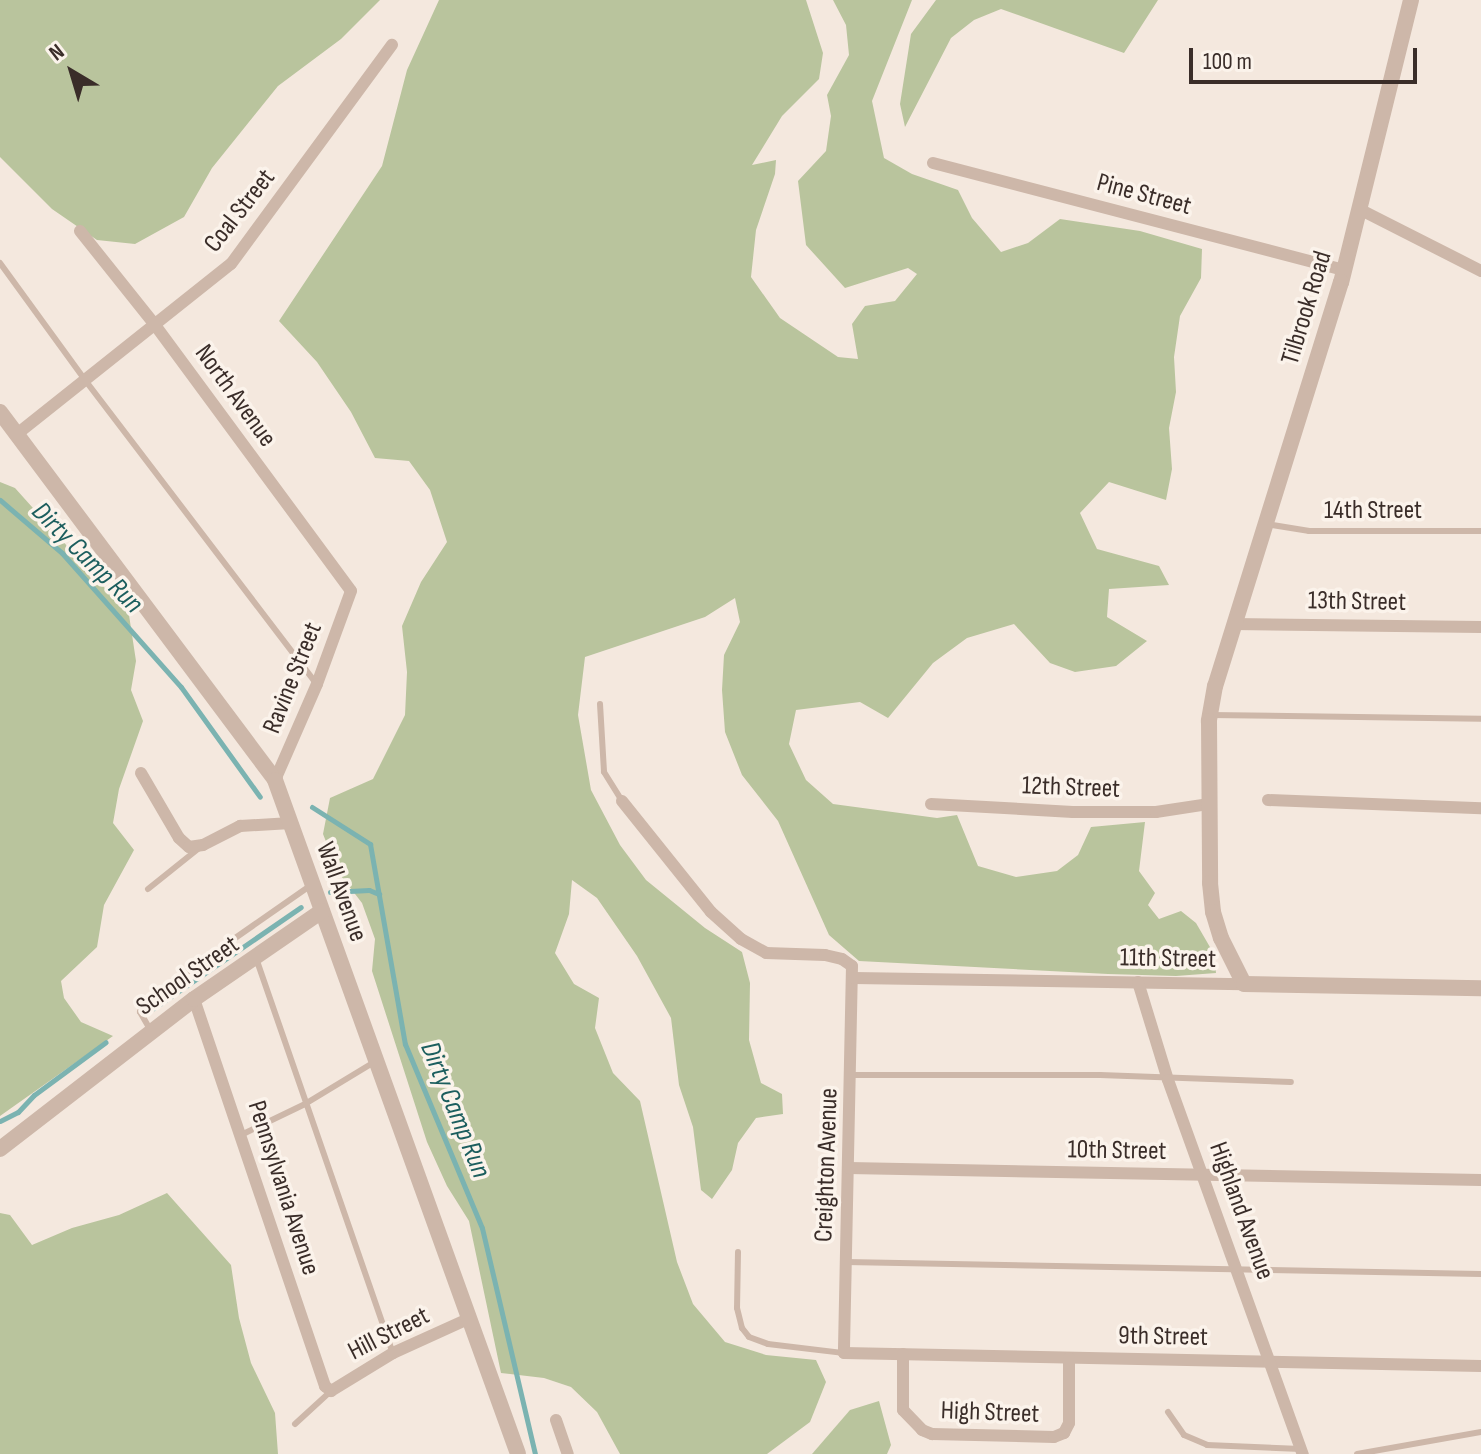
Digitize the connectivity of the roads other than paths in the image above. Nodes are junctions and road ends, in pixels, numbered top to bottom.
1 (1411, 0) edge
2 (392, 45) dead end
3 (933, 163) dead end
4 (1361, 210) junction
5 (80, 231) dead end
6 (0, 263) edge
7 (1344, 270) junction
8 (1481, 271) edge
9 (155, 325) junction
10 (85, 380) junction
11 (0, 412) edge
12 (17, 434) junction
13 (1266, 524) junction
14 (1481, 531) edge
15 (351, 591) joint
16 (1233, 624) junction
17 (1481, 627) edge
18 (317, 684) junction
19 (600, 704) dead end
20 (1210, 715) junction
21 (1481, 719) edge
22 (141, 773) dead end
23 (275, 780) junction
24 (1268, 800) dead end
25 (622, 801) joint
26 (931, 804) dead end
27 (1209, 804) junction
28 (1481, 808) edge
29 (291, 823) junction
30 (203, 845) junction
31 (313, 884) junction
32 (148, 889) dead end
33 (322, 911) junction
34 (256, 958) junction
35 (854, 978) junction
36 (1138, 982) junction
37 (1244, 984) junction
38 (1481, 988) edge
39 (194, 999) junction
40 (151, 1031) junction
41 (378, 1060) junction
42 (851, 1075) junction
43 (1168, 1080) junction
44 (1291, 1082) dead end
45 (305, 1104) junction
46 (243, 1134) junction
47 (0, 1149) edge
48 (849, 1168) junction
49 (1202, 1174) junction
50 (1481, 1180) edge
51 (738, 1252) dead end
52 (846, 1262) junction
53 (1236, 1269) junction
54 (1481, 1274) edge
55 (468, 1319) junction
56 (393, 1353) junction
57 (844, 1353) junction
58 (903, 1354) junction
59 (1069, 1358) junction
60 (1270, 1362) junction
61 (1481, 1366) edge
62 (331, 1391) junction
63 (1168, 1412) dead end
64 (556, 1420) dead end
65 (295, 1424) dead end
66 (1481, 1432) edge
67 (1302, 1452) edge
68 (518, 1454) edge
69 (568, 1454) edge
70 (1357, 1454) edge

1 - 4 street, Tilbrook Road
2 - 9 street, Coal Street
3 - 7 street, Pine Street
4 - 7 street, Tilbrook Road
4 - 8 street
5 - 9 street, North Avenue
6 - 10 lane
7 - 13 street, Tilbrook Road
9 - 10 street, Coal Street
9 - 15 street, North Avenue
10 - 12 street, Coal Street
10 - 18 lane
11 - 12 street, Wall Avenue
12 - 23 street, Wall Avenue
13 - 14 lane, 14th Street
13 - 16 street, Tilbrook Road
15 - 18 street, Ravine Street
16 - 17 street, 13th Street
16 - 20 street
18 - 23 street, Ravine Street
19 - 25 lane
20 - 21 lane
20 - 27 street
22 - 30 street
23 - 29 street, Wall Avenue
24 - 28 street
25 - 35 street
26 - 27 street, 12th Street
27 - 37 street
29 - 30 street
29 - 31 street, Wall Avenue
30 - 32 lane
31 - 33 street, Wall Avenue
31 - 40 lane
33 - 34 street, School Street
33 - 41 street, Wall Avenue
34 - 39 street, School Street
34 - 45 lane
35 - 36 street, 11th Street
35 - 42 street, Creighton Avenue
36 - 37 street, 11th Street
36 - 43 street, Highland Avenue
37 - 38 street, 11th Street
39 - 40 street, School Street
39 - 46 street, Pennsylvania Avenue
40 - 47 street, School Street
41 - 45 lane
41 - 55 street, Wall Avenue
42 - 43 lane
42 - 48 street, Creighton Avenue
43 - 44 lane
43 - 49 street, Highland Avenue
45 - 46 lane
45 - 56 lane
46 - 62 street, Pennsylvania Avenue
48 - 49 street, 10th Street
48 - 52 street, Creighton Avenue
49 - 50 street, 10th Street
49 - 53 street, Highland Avenue
51 - 57 lane
52 - 53 lane
52 - 57 street, Creighton Avenue
53 - 54 lane
53 - 60 street, Highland Avenue
55 - 56 street, Hill Street
55 - 68 street, Wall Avenue
56 - 62 street, Hill Street
57 - 58 street, 9th Street
58 - 59 street, 9th Street
58 - 59 street, High Street
59 - 60 street, 9th Street
60 - 61 street, 9th Street
60 - 67 street, Highland Avenue
62 - 65 lane
63 - 67 lane
64 - 69 street
66 - 70 lane

